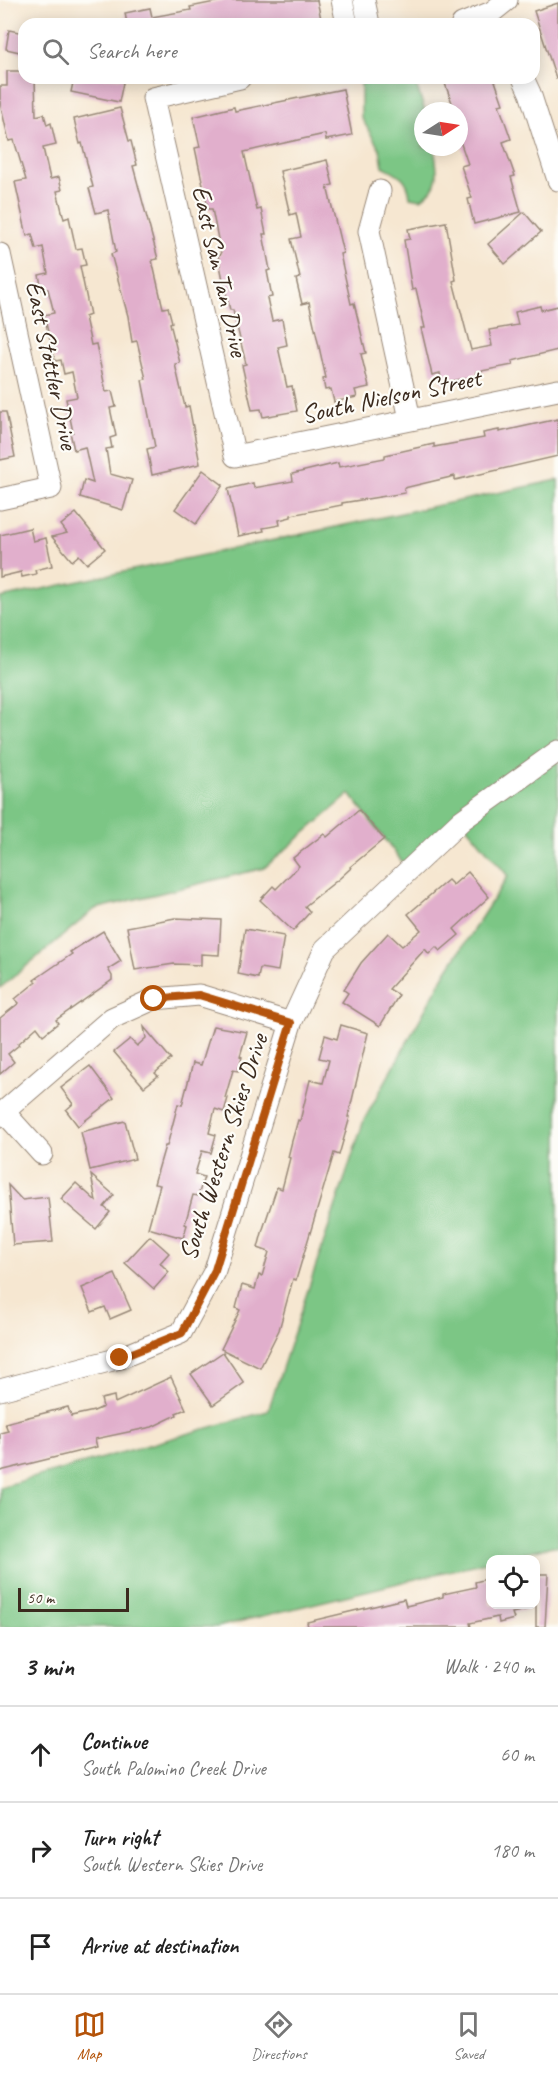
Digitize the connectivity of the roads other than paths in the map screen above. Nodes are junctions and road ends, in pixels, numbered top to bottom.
1 (342, 0) edge
2 (364, 0) edge
3 (499, 12) edge
4 (346, 18) edge
5 (368, 18) edge
6 (480, 18) edge
7 (214, 84) edge
8 (526, 84) edge
9 (558, 180) edge
10 (380, 191) dead end
11 (0, 254) edge
12 (558, 390) edge
13 (410, 419) junction
14 (235, 456) joint
15 (0, 499) edge
16 (558, 751) edge
17 (291, 1023) junction
18 (2, 1114) edge
19 (42, 1154) dead end
20 (0, 1390) edge

1 - 4 street
2 - 5 street
3 - 6 street
7 - 14 street, East San Tan Drive
8 - 9 street
10 - 13 street
11 - 15 street, East Stottler Drive
12 - 13 street, South Nielson Street
13 - 14 street, South Nielson Street
16 - 17 street, South Western Skies Drive
17 - 18 street
17 - 20 street, South Western Skies Drive
18 - 19 street

